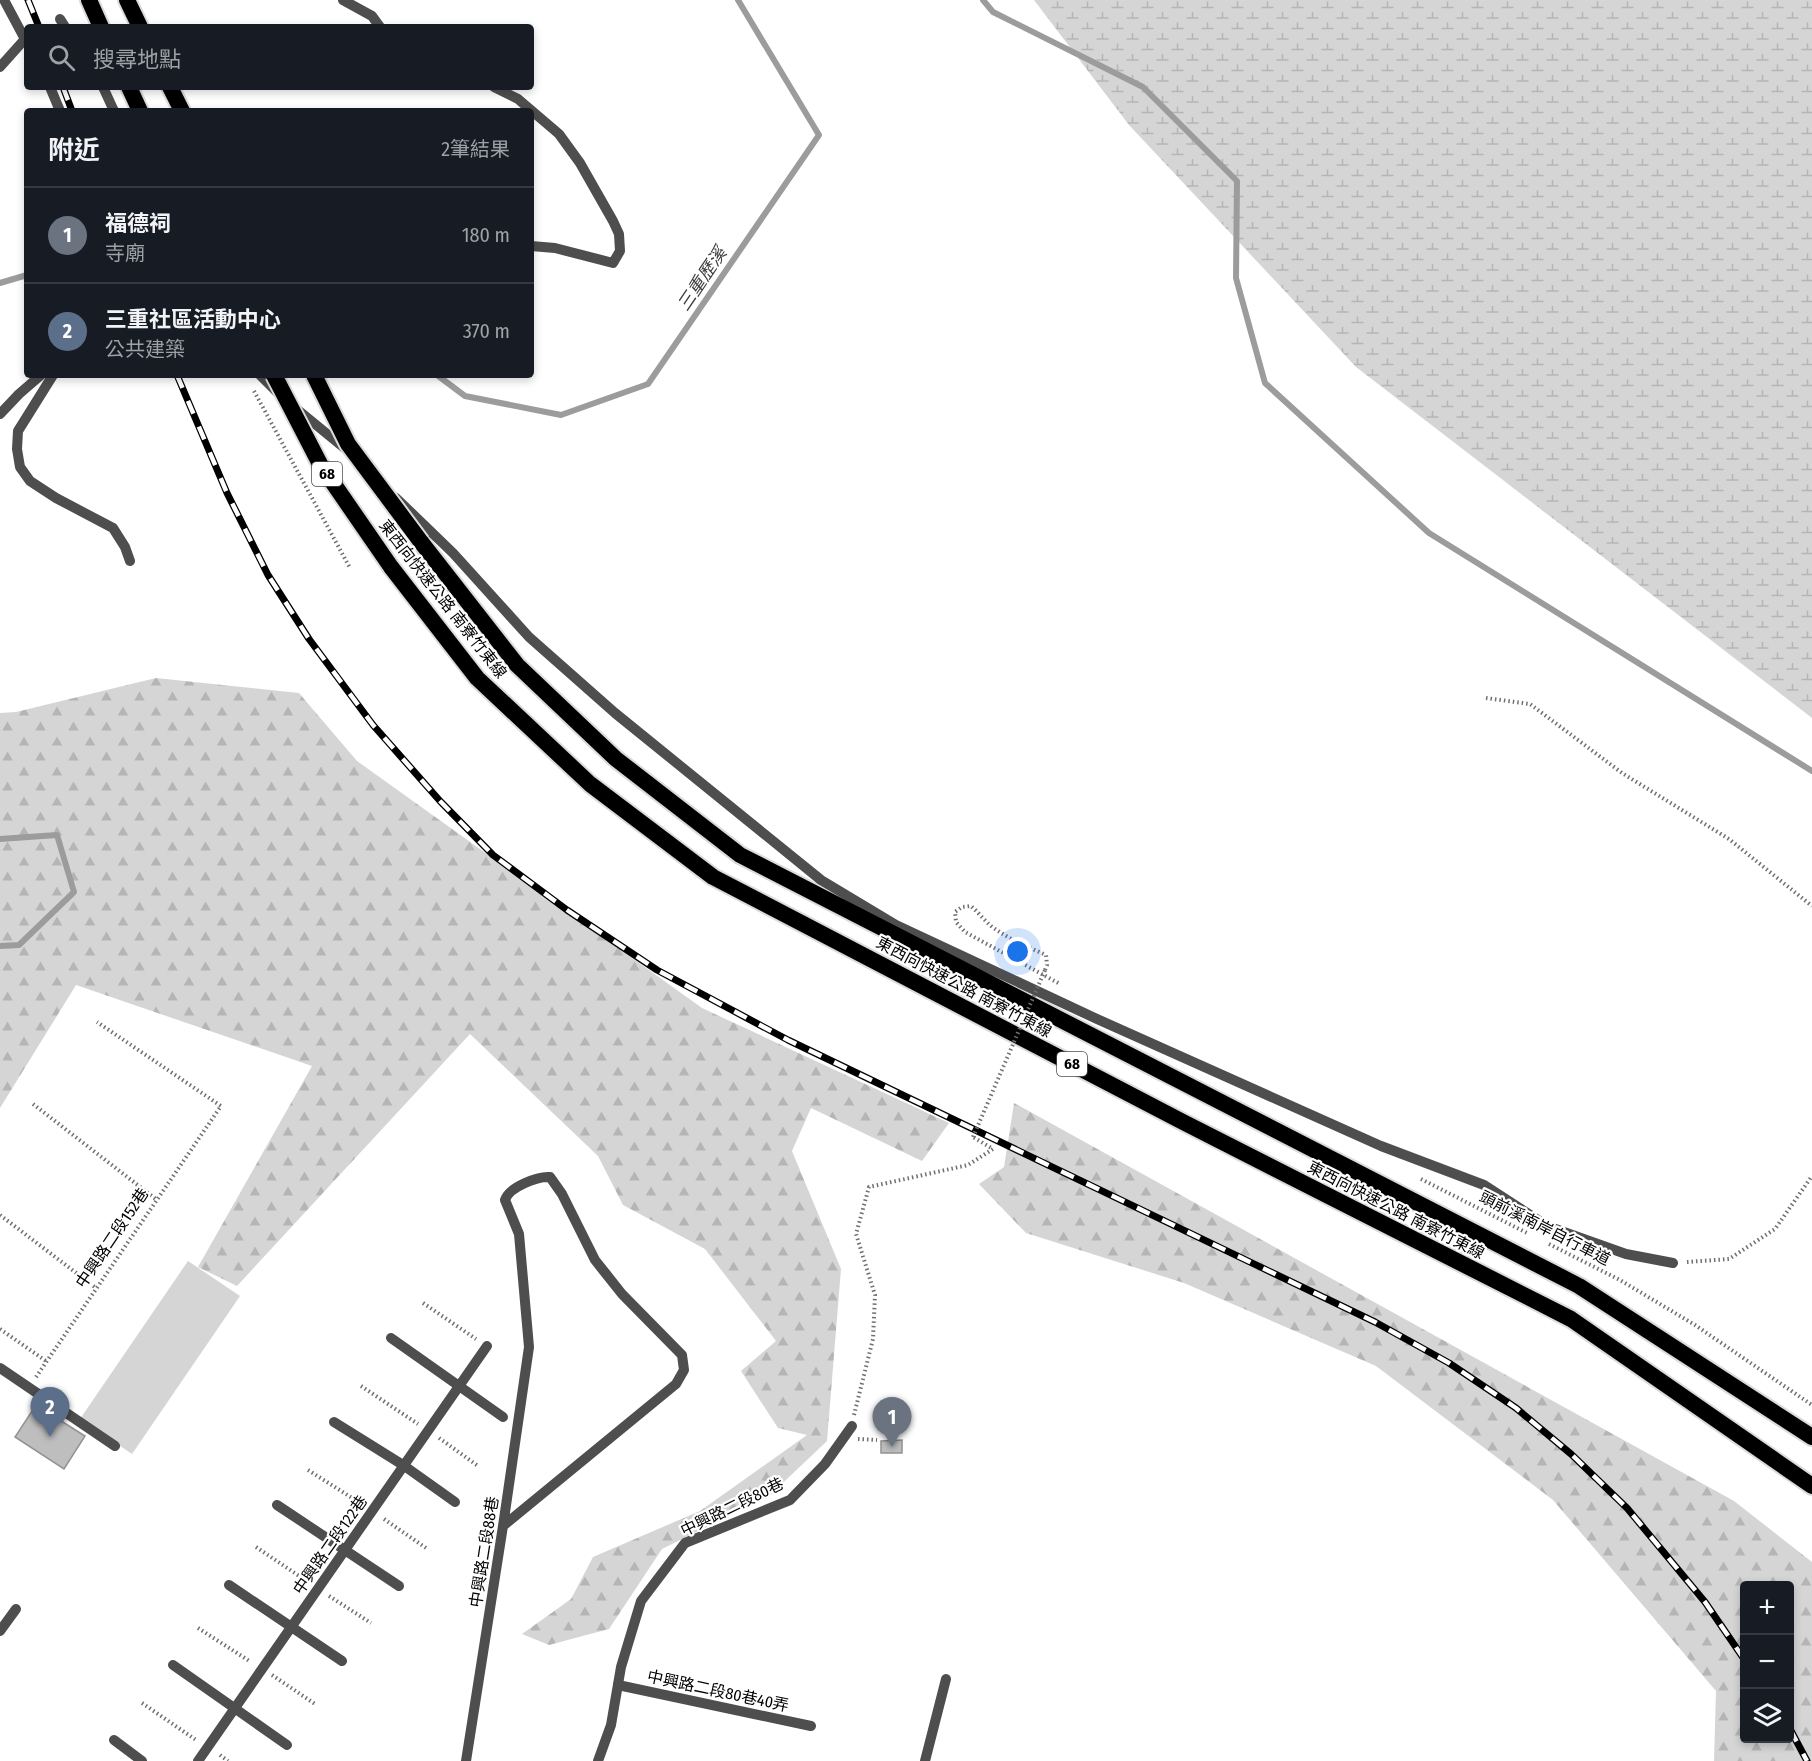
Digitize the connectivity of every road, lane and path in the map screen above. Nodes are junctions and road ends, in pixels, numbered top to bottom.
1 (4, 0) edge
2 (89, 0) edge
3 (128, 0) edge
4 (343, 0) edge
5 (137, 22) edge
6 (100, 24) edge
7 (378, 24) edge
8 (24, 37) edge
9 (24, 43) edge
10 (0, 68) edge
11 (51, 90) edge
12 (104, 90) edge
13 (130, 90) edge
14 (172, 90) edge
15 (500, 90) edge
16 (59, 108) edge
17 (113, 108) edge
18 (139, 108) edge
19 (180, 108) edge
20 (529, 108) edge
21 (534, 113) edge
22 (534, 246) edge
23 (38, 378) edge
24 (51, 378) edge
25 (263, 378) edge
26 (276, 378) edge
27 (315, 378) edge
28 (251, 385) dead end
29 (0, 414) edge
30 (130, 561) dead end
31 (350, 568) dead end
32 (1486, 698) dead end
33 (1812, 906) edge
34 (1068, 988) dead end
35 (97, 1022) dead end
36 (33, 1104) dead end
37 (1413, 1175) dead end
38 (1812, 1176) edge
39 (157, 1200) junction
40 (0, 1215) edge
41 (1537, 1238) dead end
42 (1547, 1243) dead end
43 (1673, 1263) joint
44 (96, 1288) junction
45 (423, 1303) dead end
46 (0, 1329) edge
47 (391, 1338) dead end
48 (487, 1346) joint
49 (46, 1361) junction
50 (0, 1368) edge
51 (361, 1386) dead end
52 (458, 1386) junction
53 (29, 1388) junction
54 (1812, 1405) edge
55 (503, 1417) dead end
56 (334, 1422) dead end
57 (852, 1426) joint
58 (427, 1430) junction
59 (1812, 1437) edge
60 (115, 1446) dead end
61 (403, 1465) junction
62 (478, 1466) dead end
63 (308, 1470) dead end
64 (1812, 1486) edge
65 (455, 1502) dead end
66 (277, 1505) dead end
67 (371, 1510) junction
68 (503, 1526) junction
69 (256, 1547) dead end
70 (426, 1548) dead end
71 (344, 1550) junction
72 (229, 1585) dead end
73 (399, 1586) dead end
74 (318, 1588) junction
75 (16, 1609) dead end
76 (371, 1623) dead end
77 (291, 1627) junction
78 (198, 1628) dead end
79 (0, 1631) edge
80 (342, 1661) dead end
81 (173, 1665) dead end
82 (262, 1669) junction
83 (946, 1679) dead end
84 (618, 1685) junction
85 (142, 1703) dead end
86 (315, 1704) dead end
87 (234, 1709) junction
88 (811, 1726) dead end
89 (114, 1740) dead end
90 (286, 1745) dead end
91 (208, 1748) junction
92 (142, 1761) edge
93 (198, 1761) edge
94 (466, 1761) edge
95 (598, 1761) edge
96 (925, 1761) edge

1 - 8 lane
2 - 6 highway
3 - 5 highway
4 - 7 lane
9 - 10 lane
11 - 16 lane
12 - 17 lane
13 - 18 highway
14 - 19 highway
15 - 20 lane
21 - 22 lane
23 - 29 lane
24 - 30 lane
25 - 43 lane
26 - 64 highway, 東西向快速公路 南寮竹東線 / 68, bridge
27 - 59 highway, 東西向快速公路 南寮竹東線 / 68, bridge
28 - 31 path
32 - 33 path
34 - 57 path, bridge
35 - 39 path, 中興路二段152巷
36 - 39 path
37 - 41 path, 頭前溪南岸自行車道
38 - 43 path
39 - 44 path, 中興路二段152巷
40 - 44 path
42 - 54 path, 頭前溪南岸自行車道
44 - 49 path, 中興路二段152巷
45 - 48 path
46 - 49 path
47 - 52 lane
48 - 52 lane, 中興路二段122巷
49 - 53 path, 中興路二段152巷
50 - 53 lane
51 - 58 path
52 - 55 lane
52 - 58 lane, 中興路二段122巷
53 - 60 lane
56 - 61 lane
57 - 84 lane, 中興路二段80巷
58 - 61 lane, 中興路二段122巷
58 - 62 path
61 - 65 lane
61 - 67 lane, 中興路二段122巷
63 - 67 path
66 - 71 lane
67 - 70 path
67 - 71 lane, 中興路二段122巷
68 - 68 lane, 中興路二段88巷
68 - 94 lane, 中興路二段88巷
69 - 74 path
71 - 73 lane
71 - 74 lane, 中興路二段122巷
72 - 77 lane
74 - 76 path
74 - 77 lane, 中興路二段122巷
75 - 79 lane
77 - 80 lane
77 - 82 lane, 中興路二段122巷
78 - 82 path
81 - 87 lane
82 - 86 path
82 - 87 lane, 中興路二段122巷
83 - 96 lane
84 - 88 lane, 中興路二段80巷40弄
84 - 95 lane, 中興路二段80巷
85 - 91 path
87 - 90 lane
87 - 91 lane, 中興路二段122巷
89 - 92 lane
91 - 93 lane, 中興路二段122巷

